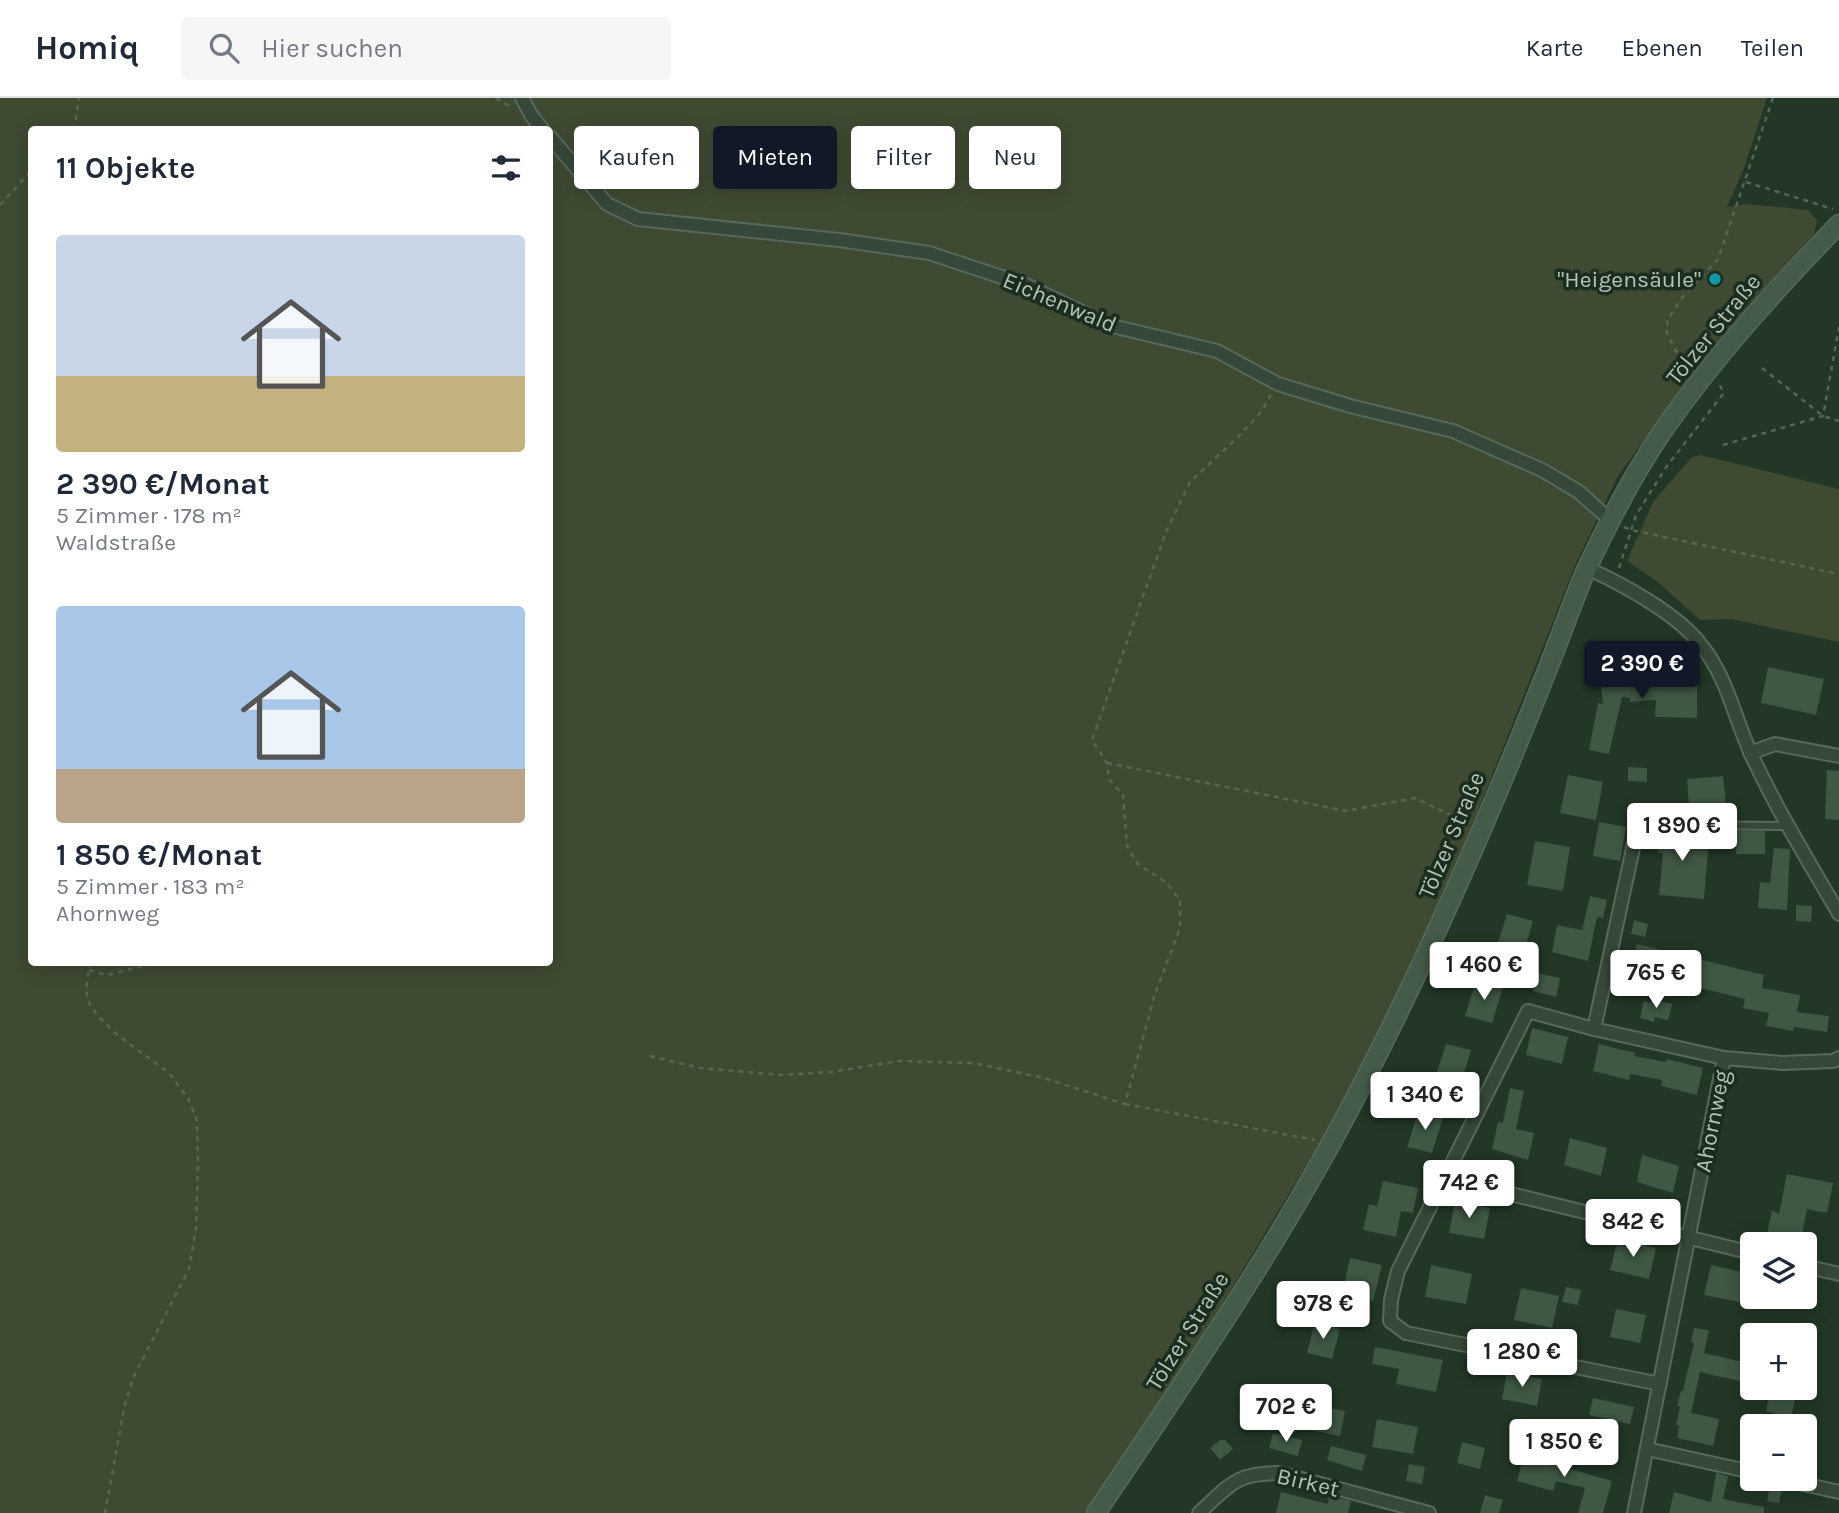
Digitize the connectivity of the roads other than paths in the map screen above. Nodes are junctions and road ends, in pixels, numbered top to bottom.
1 (522, 98) edge
2 (540, 126) edge
3 (553, 141) edge
4 (1839, 224) edge
5 (1610, 520) junction
6 (1587, 568) junction
7 (1750, 753) junction
8 (1839, 756) edge
9 (1694, 825) dead end
10 (1789, 826) junction
11 (1635, 839) dead end
12 (1839, 914) edge
13 (1594, 1029) junction
14 (1724, 1058) junction
15 (1839, 1058) edge
16 (1445, 1178) junction
17 (1690, 1238) junction
18 (1740, 1250) edge
19 (1817, 1269) edge
20 (1839, 1274) edge
21 (1661, 1384) junction
22 (1647, 1449) junction
23 (1740, 1469) edge
24 (1817, 1487) edge
25 (1839, 1492) edge
26 (1096, 1513) edge
27 (1199, 1513) edge
28 (1429, 1513) edge
29 (1634, 1513) edge

1 - 2 street
3 - 5 street, Eichenwald
4 - 5 main road, Tölzer Straße
5 - 6 main road, Tölzer Straße
6 - 7 street
6 - 26 main road, Tölzer Straße
7 - 8 street
7 - 10 street
9 - 10 lane
10 - 12 street
11 - 13 street
13 - 14 street
13 - 16 street
14 - 15 street
14 - 17 street, Ahornweg
16 - 17 street
16 - 21 street
17 - 18 street
17 - 21 street, Ahornweg
19 - 20 street
21 - 22 street, Ahornweg
22 - 23 street
22 - 29 street, Ahornweg
24 - 25 street
27 - 28 street, Birket

